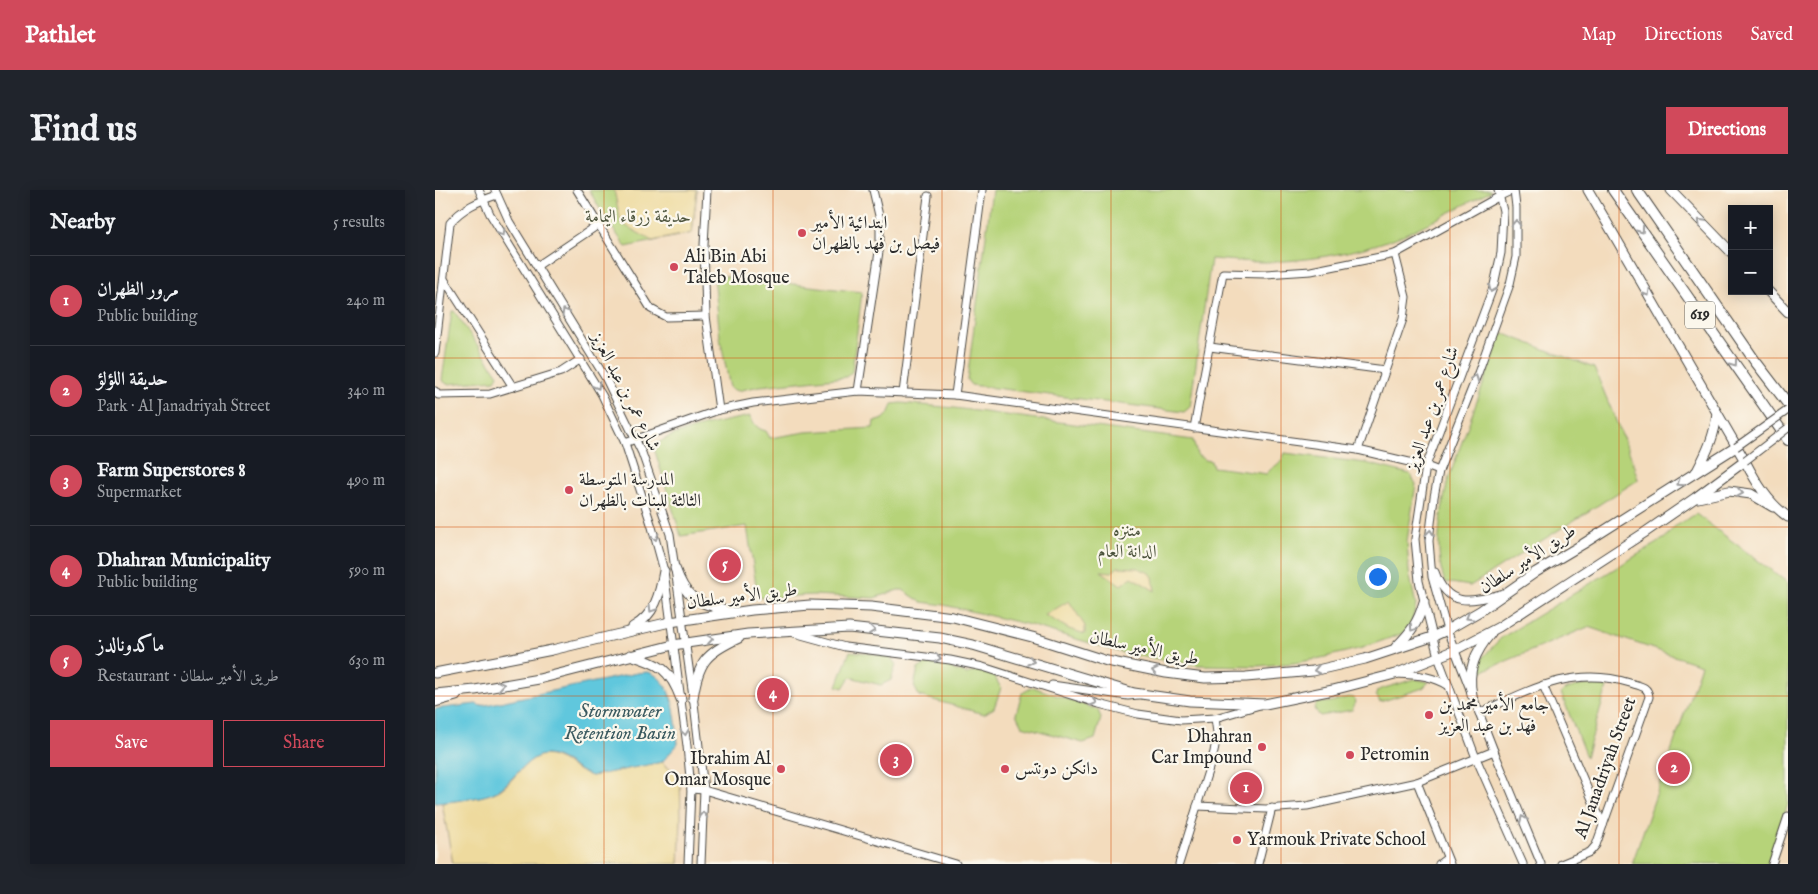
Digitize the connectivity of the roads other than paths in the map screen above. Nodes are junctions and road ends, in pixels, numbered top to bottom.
1 (479, 190) edge
2 (577, 190) edge
3 (707, 190) edge
4 (873, 190) edge
5 (982, 190) edge
6 (1514, 190) edge
7 (1588, 190) edge
8 (1613, 190) edge
9 (1637, 190) edge
10 (1671, 190) edge
11 (496, 192) edge
12 (1499, 193) edge
13 (928, 196) dead end
14 (483, 199) junction
15 (598, 225) junction
16 (1729, 250) edge
17 (1395, 254) junction
18 (537, 266) junction
19 (443, 278) junction
20 (1772, 295) edge
21 (1788, 312) edge
22 (706, 316) junction
23 (1210, 347) junction
24 (435, 353) edge
25 (581, 359) junction
26 (1385, 370) junction
27 (513, 387) junction
28 (435, 391) edge
29 (858, 391) junction
30 (903, 393) junction
31 (955, 395) junction
32 (1788, 404) edge
33 (719, 410) junction
34 (1788, 410) edge
35 (1717, 413) junction
36 (1195, 428) junction
37 (1788, 428) edge
38 (636, 439) junction
39 (1788, 440) edge
40 (625, 443) junction
41 (1736, 447) junction
42 (1358, 450) junction
43 (1745, 461) junction
44 (1426, 466) junction
45 (1439, 471) junction
46 (1696, 472) junction
47 (1695, 498) junction
48 (1780, 512) junction
49 (1788, 517) edge
50 (1430, 555) junction
51 (675, 568) junction
52 (664, 571) junction
53 (1507, 592) junction
54 (1424, 602) junction
55 (735, 612) junction
56 (682, 620) junction
57 (670, 622) junction
58 (1447, 630) junction
59 (787, 631) junction
60 (1493, 631) junction
61 (622, 633) junction
62 (748, 634) junction
63 (1432, 637) junction
64 (685, 643) junction
65 (673, 644) junction
66 (1393, 650) junction
67 (1455, 650) junction
68 (630, 655) junction
69 (1438, 657) junction
70 (435, 667) edge
71 (462, 669) junction
72 (435, 673) edge
73 (1394, 674) junction
74 (1032, 682) junction
75 (1543, 685) junction
76 (1449, 687) junction
77 (475, 690) junction
78 (435, 694) edge
79 (1145, 694) junction
80 (1472, 695) junction
81 (693, 698) junction
82 (681, 699) junction
83 (435, 702) edge
84 (1265, 704) junction
85 (1479, 713) junction
86 (1215, 718) junction
87 (1494, 751) junction
88 (1476, 758) junction
89 (1417, 782) junction
90 (691, 788) junction
91 (703, 790) junction
92 (1197, 806) junction
93 (1272, 808) junction
94 (1788, 816) edge
95 (1603, 825) junction
96 (1448, 861) edge
97 (688, 864) edge
98 (701, 864) edge
99 (955, 864) edge
100 (1179, 864) edge
101 (1258, 864) edge
102 (1439, 864) edge
103 (1523, 864) edge
104 (1541, 864) edge
105 (1561, 864) edge
106 (1772, 864) edge

1 - 14 street
2 - 15 street
3 - 22 street
4 - 29 street
5 - 31 street
6 - 12 street
45 -> 6 street
7 -> 35 main road
8 -> 39 highway, 619
9 - 32 highway, 619
16 -> 10 main road
11 - 14 street
11 - 18 street, شارع عمر بن عبد العزيز
12 - 17 street
12 -> 44 street, شارع عمر بن عبد العزيز
13 - 30 street
14 - 19 street
14 -> 25 street
15 - 18 street
15 - 22 street
17 - 23 street
17 - 26 street
38 -> 18 street, شارع عمر بن عبد العزيز
19 - 24 street
19 - 27 street
20 - 21 main road
22 - 33 street
23 - 26 street
23 - 36 street
25 - 27 street
25 -> 40 street
26 - 42 street
27 - 28 street
29 - 30 street
29 - 33 street
30 - 31 street
31 - 36 street
33 - 38 street
34 - 41 street, طريق الأمير سلطان, bridge
35 - 41 main road
35 - 46 main road
36 - 42 street
37 - 43 street, bridge
38 - 40 street
38 - 51 street, شارع عمر بن عبد العزيز
40 -> 52 street
41 - 43 main road
41 - 46 main road, طريق الأمير سلطان
42 - 44 street
43 - 47 main road
43 - 48 main road
44 - 45 street
44 - 54 street, شارع عمر بن عبد العزيز
50 -> 45 street
46 -> 53 main road, طريق الأمير سلطان
47 -> 48 main road
47 - 60 main road
48 - 49 main road
50 - 53 street
50 - 58 street
51 - 55 main road
51 - 56 street, شارع عمر بن عبد العزيز
52 - 57 street
52 -> 61 main road
53 -> 58 main road, طريق الأمير سلطان
54 - 63 street, شارع عمر بن عبد العزيز
54 -> 66 main road
55 - 56 main road, طريق الأمير سلطان
66 -> 55 main road, طريق الأمير سلطان
56 - 57 main road, طريق الأمير سلطان
56 - 64 street, شارع عمر بن عبد العزيز
57 - 61 main road, طريق الأمير سلطان
57 - 65 street
58 - 63 main road, طريق الأمير سلطان
58 - 67 street
59 - 62 main road
59 -> 74 street
59 -> 79 main road
60 - 67 main road
60 - 80 main road
61 - 71 main road, طريق الأمير سلطان
64 -> 62 main road
62 - 81 main road
63 - 66 main road, طريق الأمير سلطان
63 - 69 street, شارع عمر بن عبد العزيز
64 - 65 main road
64 - 81 street, شارع عمر بن عبد العزيز
65 - 68 main road
65 - 82 street
67 - 69 main road
67 - 80 street
77 -> 68 main road
68 - 82 main road
69 - 73 main road
69 - 76 street, شارع عمر بن عبد العزيز
70 - 71 main road
71 - 72 main road, طريق الأمير سلطان
73 - 76 street
73 - 84 main road
74 - 79 street
74 -> 86 street
75 - 85 street, Al Janadriyah Street
75 - 95 street
75 - 95 street, Al Janadriyah Street
76 - 88 street, شارع عمر بن عبد العزيز
77 - 78 main road
77 - 83 main road
79 - 84 main road
80 - 85 street
81 - 91 street, شارع عمر بن عبد العزيز
82 -> 90 street
84 - 86 street
85 - 87 street
86 - 92 street
87 - 88 street
104 -> 87 street
88 - 89 street
88 - 103 street, شارع عمر بن عبد العزيز
89 - 93 street
89 - 96 street
90 - 91 street
90 - 97 street
98 -> 91 street, شارع عمر بن عبد العزيز
91 - 99 street
92 - 93 street
92 - 100 street
93 - 101 street
94 - 106 street
95 - 105 street, Al Janadriyah Street
96 - 102 street

